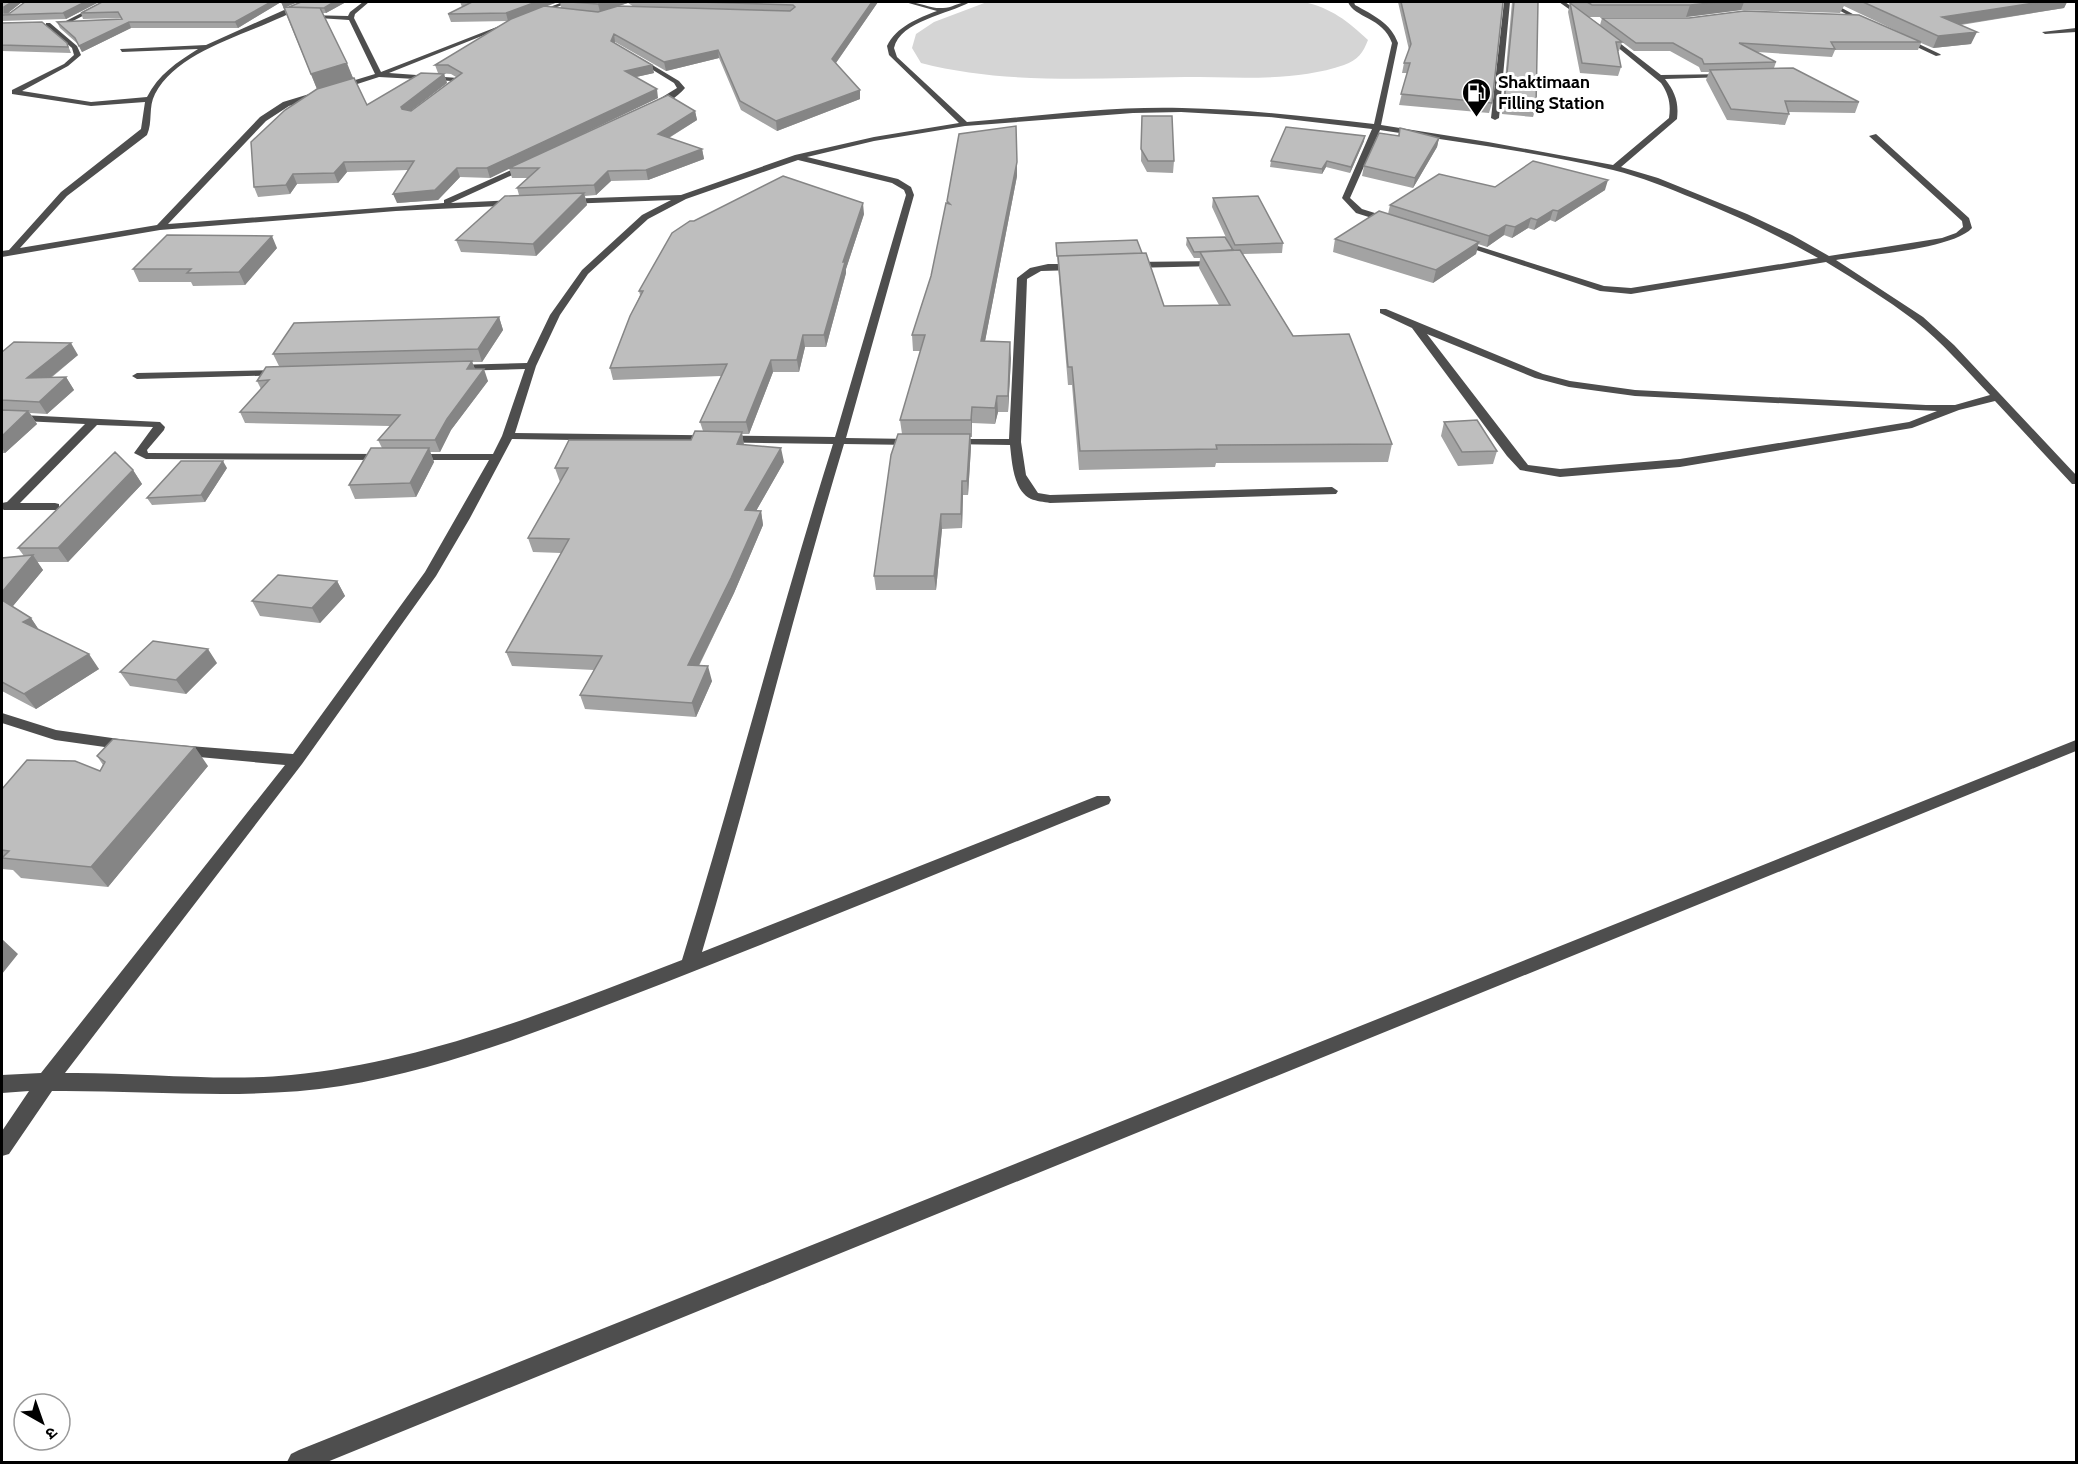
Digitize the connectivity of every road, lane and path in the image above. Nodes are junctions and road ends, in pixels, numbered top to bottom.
1 (107, 2) edge
2 (306, 2) edge
3 (366, 2) edge
4 (567, 2) edge
5 (908, 2) edge
6 (967, 2) edge
7 (1351, 2) edge
8 (1507, 2) edge
9 (1562, 2) edge
10 (1827, 2) edge
11 (544, 10) junction
12 (942, 10) junction
13 (566, 13) edge
14 (272, 17) junction
15 (1834, 17) edge
16 (351, 18) junction
17 (1857, 18) junction
18 (1589, 21) edge
19 (1868, 22) edge
20 (65, 23) junction
21 (87, 23) edge
22 (37, 24) edge
23 (48, 24) junction
24 (1597, 27) edge
25 (2076, 30) edge
26 (2045, 32) dead end
27 (1898, 37) edge
28 (207, 47) junction
29 (122, 50) dead end
30 (626, 52) edge
31 (1938, 56) edge
32 (379, 75) junction
33 (1736, 75) edge
34 (1660, 77) junction
35 (438, 96) edge
36 (149, 99) junction
37 (645, 111) edge
38 (1495, 118) edge
39 (965, 124) junction
40 (1377, 127) junction
41 (1873, 136) dead end
42 (798, 158) junction
43 (537, 160) edge
44 (1615, 168) junction
45 (683, 197) junction
46 (532, 202) edge
47 (555, 202) edge
48 (439, 206) junction
49 (1405, 226) edge
50 (160, 227) junction
51 (1449, 240) edge
52 (12, 252) junction
53 (2, 254) edge
54 (1829, 259) junction
55 (1230, 263) edge
56 (1089, 266) edge
57 (1125, 266) edge
58 (1383, 310) dead end
59 (1416, 326) junction
60 (531, 366) junction
61 (436, 369) edge
62 (292, 372) edge
63 (137, 376) dead end
64 (1996, 397) junction
65 (1955, 408) junction
66 (2, 417) edge
67 (93, 423) junction
68 (508, 436) junction
69 (839, 442) junction
70 (921, 442) edge
71 (945, 442) edge
72 (1016, 442) junction
73 (497, 457) junction
74 (2076, 481) edge
75 (1332, 491) dead end
76 (6, 506) edge
77 (55, 507) dead end
78 (2, 718) edge
79 (2076, 745) edge
80 (142, 747) edge
81 (166, 749) edge
82 (297, 760) junction
83 (1103, 800) dead end
84 (689, 965) junction
85 (47, 1081) junction
86 (2, 1084) edge
87 (2, 1147) edge
88 (299, 1462) edge

1 - 20 street
2 - 14 street
3 - 16 street
4 - 11 street
5 - 12 street
6 - 12 street
7 - 40 street
8 - 38 street
9 - 18 street
10 - 17 street
11 - 13 street
11 - 32 street
12 - 39 street
14 - 16 street
14 - 28 street
15 - 17 street
16 - 32 street
17 - 19 street
20 - 21 street
20 - 23 street
22 - 23 street
23 - 36 street
24 - 34 street
25 - 26 street
27 - 31 street
28 - 29 street
28 - 36 street
30 - 37 street
32 - 35 street
32 - 50 street
33 - 34 street
34 - 44 street
36 - 52 street
39 - 40 street
39 - 42 street
40 - 44 street
40 - 49 street
41 - 54 street
42 - 45 street
42 - 69 street
43 - 48 street
44 - 54 street
45 - 47 street
45 - 60 street
46 - 48 street
48 - 50 street
50 - 52 street
51 - 54 street
52 - 53 street
54 - 64 street
55 - 57 street
56 - 72 street
58 - 59 street
59 - 65 street
59 - 65 street
60 - 61 street
60 - 68 street
62 - 63 street
64 - 65 street
64 - 74 street
66 - 67 street
67 - 73 street
67 - 76 street
68 - 69 street
68 - 73 street
69 - 70 street
69 - 84 street
71 - 72 street
72 - 75 street
73 - 82 street
76 - 77 street
78 - 80 street
79 - 88 street
81 - 82 street
82 - 85 street
83 - 84 street
84 - 85 street
85 - 86 street
85 - 87 street

